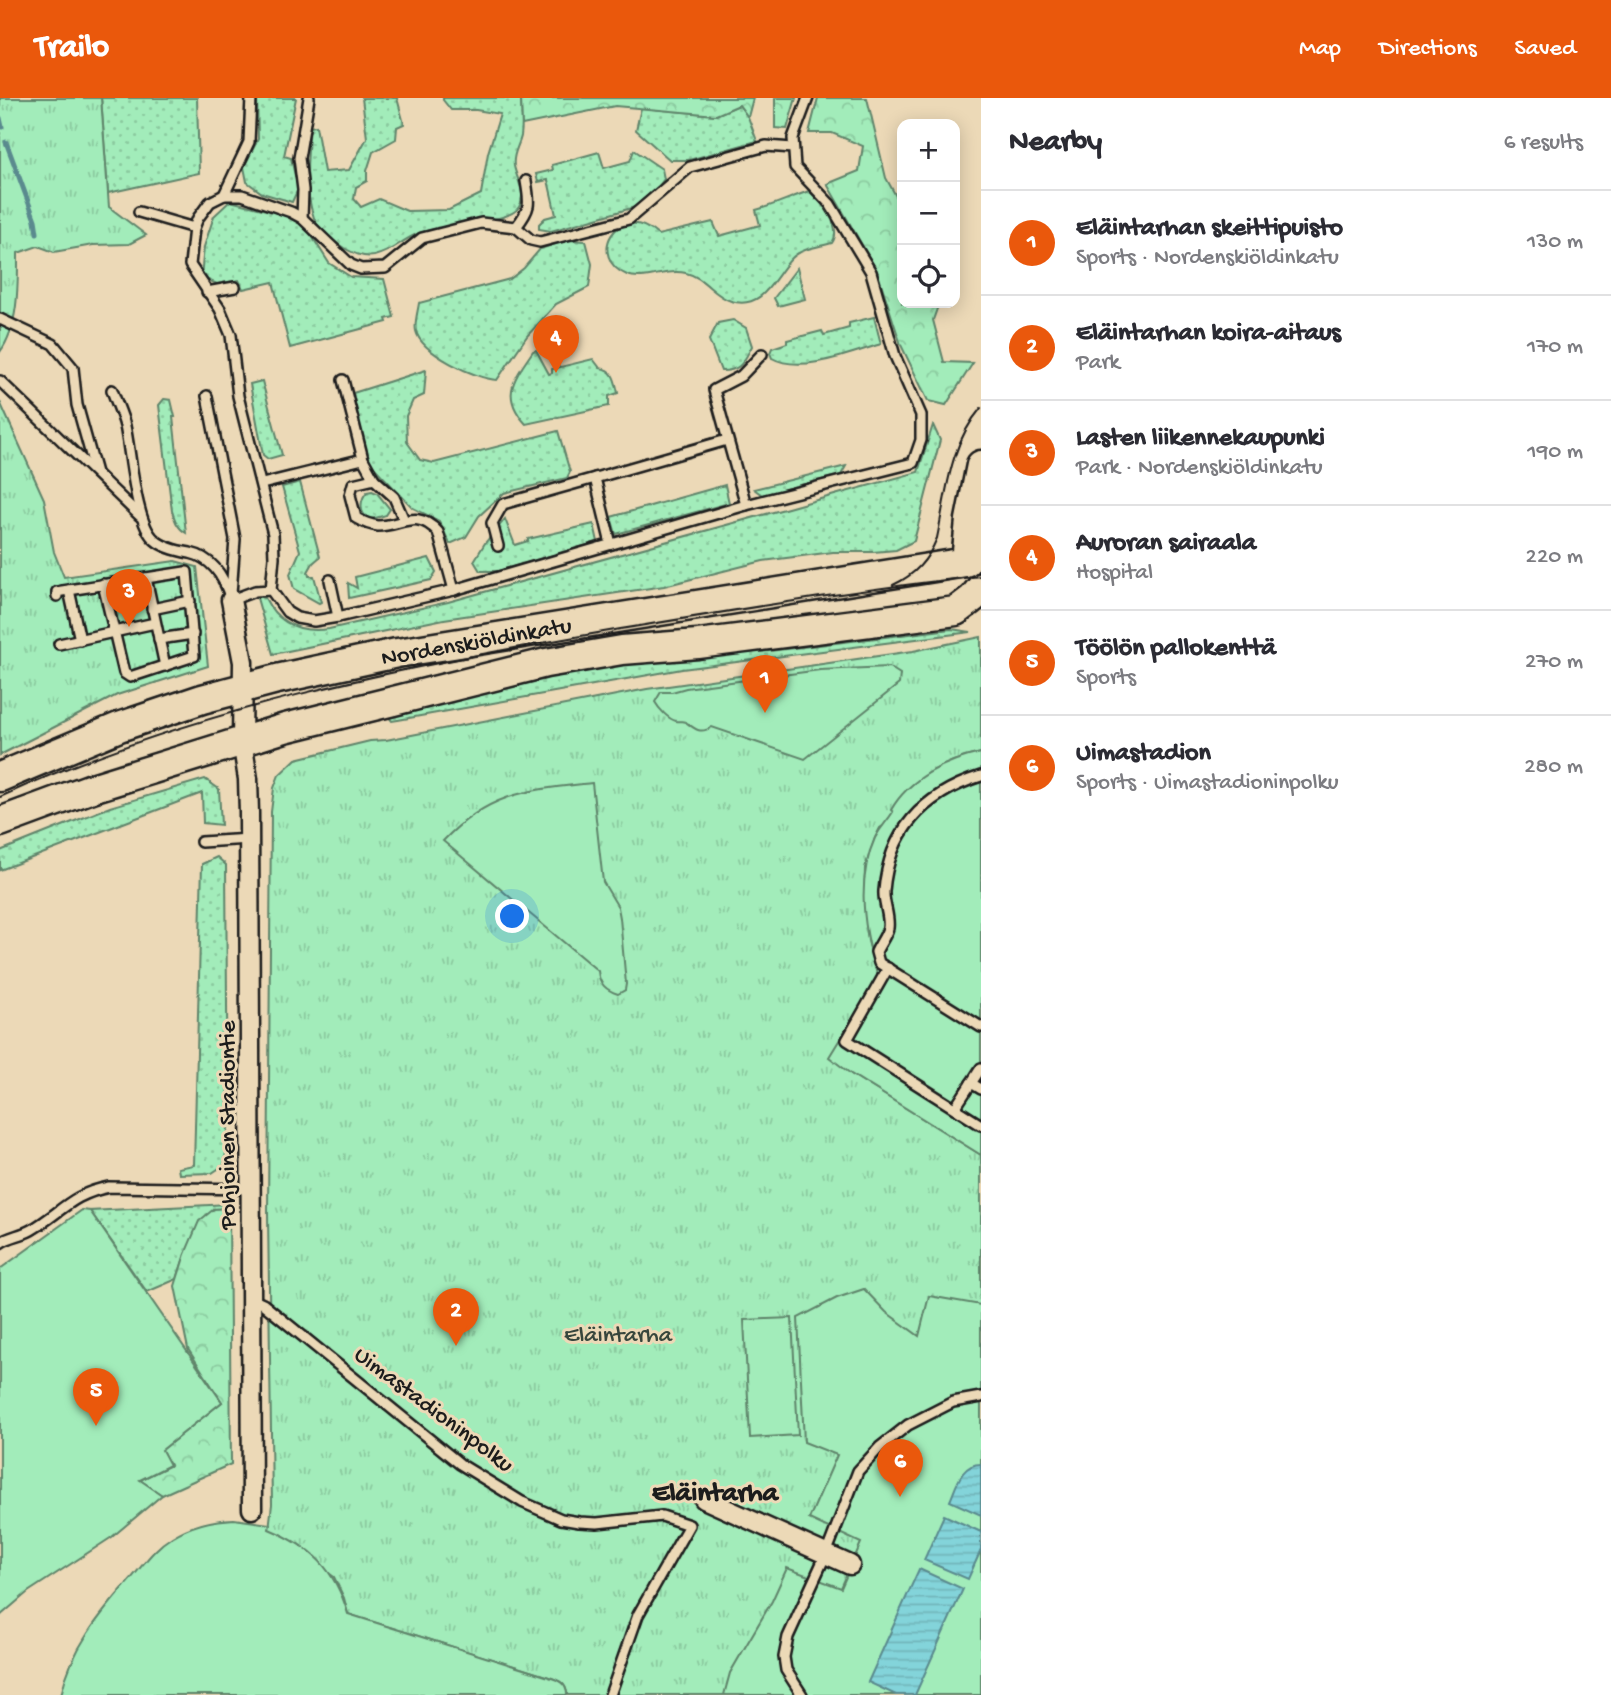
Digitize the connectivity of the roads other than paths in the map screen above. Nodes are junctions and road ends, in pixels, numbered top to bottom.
1 (251, 98) edge
2 (309, 98) edge
3 (808, 98) edge
4 (793, 148) junction
5 (526, 181) dead end
6 (224, 195) junction
7 (139, 212) dead end
8 (302, 218) junction
9 (516, 227) junction
10 (194, 228) junction
11 (235, 288) dead end
12 (207, 292) junction
13 (0, 318) edge
14 (762, 355) dead end
15 (0, 380) edge
16 (343, 380) dead end
17 (112, 390) dead end
18 (207, 396) dead end
19 (727, 440) junction
20 (363, 459) junction
21 (981, 465) edge
22 (96, 473) junction
23 (595, 478) junction
24 (374, 479) junction
25 (262, 484) junction
26 (746, 505) junction
27 (141, 517) junction
28 (404, 520) junction
29 (611, 544) junction
30 (498, 546) dead end
31 (146, 578) junction
32 (97, 580) junction
33 (330, 580) dead end
34 (981, 588) edge
35 (69, 590) junction
36 (271, 590) junction
37 (454, 590) junction
38 (57, 596) dead end
39 (230, 600) junction
40 (190, 601) junction
41 (152, 609) junction
42 (338, 617) junction
43 (155, 623) junction
44 (114, 632) junction
45 (193, 634) junction
46 (159, 639) junction
47 (80, 640) junction
48 (59, 644) dead end
49 (165, 666) junction
50 (243, 688) junction
51 (242, 741) junction
52 (981, 775) edge
53 (0, 777) edge
54 (0, 822) edge
55 (250, 839) junction
56 (201, 842) dead end
57 (888, 968) junction
58 (981, 1027) edge
59 (981, 1068) edge
60 (971, 1083) junction
61 (981, 1089) edge
62 (955, 1108) junction
63 (981, 1125) edge
64 (250, 1189) junction
65 (0, 1243) edge
66 (250, 1298) junction
67 (981, 1397) edge
68 (704, 1499) dead end
69 (252, 1509) dead end
70 (826, 1554) junction
71 (850, 1565) dead end
72 (610, 1695) edge
73 (802, 1695) edge

1 - 6 lane
2 - 8 lane
3 - 4 lane
4 - 9 lane
4 - 26 lane
5 - 9 lane
6 - 8 lane
6 - 10 lane
7 - 10 lane
8 - 9 lane
10 - 12 lane
11 - 12 lane
12 - 25 lane
13 - 22 lane
14 - 19 lane
15 - 22 lane
16 - 20 lane
17 - 27 lane
18 - 39 lane
19 - 23 lane
19 - 26 lane
20 - 24 lane
20 - 25 lane
21 - 50 main road, Nordenskiöldinkatu
22 - 27 lane
23 - 29 lane
23 - 30 lane
24 - 28 lane
24 - 28 lane
25 - 36 lane
26 - 29 lane
27 - 39 lane
28 - 37 lane
29 - 37 lane
31 - 32 lane
31 - 40 lane
31 - 41 lane
32 - 35 lane
32 - 44 lane
33 - 42 lane
34 - 51 main road, Nordenskiöldinkatu
35 - 38 lane
35 - 47 lane
36 - 39 lane
36 - 42 lane
37 - 42 lane
39 - 50 street, Pohjoinen Stadiontie
40 - 41 lane
40 - 45 lane
41 - 43 lane
43 - 44 lane
43 - 46 lane
44 - 47 lane
44 - 49 lane
45 - 46 lane
45 - 49 lane
46 - 49 lane
47 - 48 lane
50 - 51 street, Pohjoinen Stadiontie
50 - 53 main road, Nordenskiöldinkatu
51 - 54 main road, Nordenskiöldinkatu
51 - 55 street, Pohjoinen Stadiontie
52 - 57 lane
55 - 56 lane
55 - 64 street, Pohjoinen Stadiontie
57 - 58 lane
57 - 62 lane
59 - 60 lane
60 - 61 lane
60 - 62 lane
62 - 63 lane
64 - 65 lane
64 - 66 street, Pohjoinen Stadiontie
66 - 69 street, Pohjoinen Stadiontie
66 - 72 lane, Uimastadioninpolku
67 - 70 lane
68 - 70 street
70 - 71 street
70 - 73 lane

